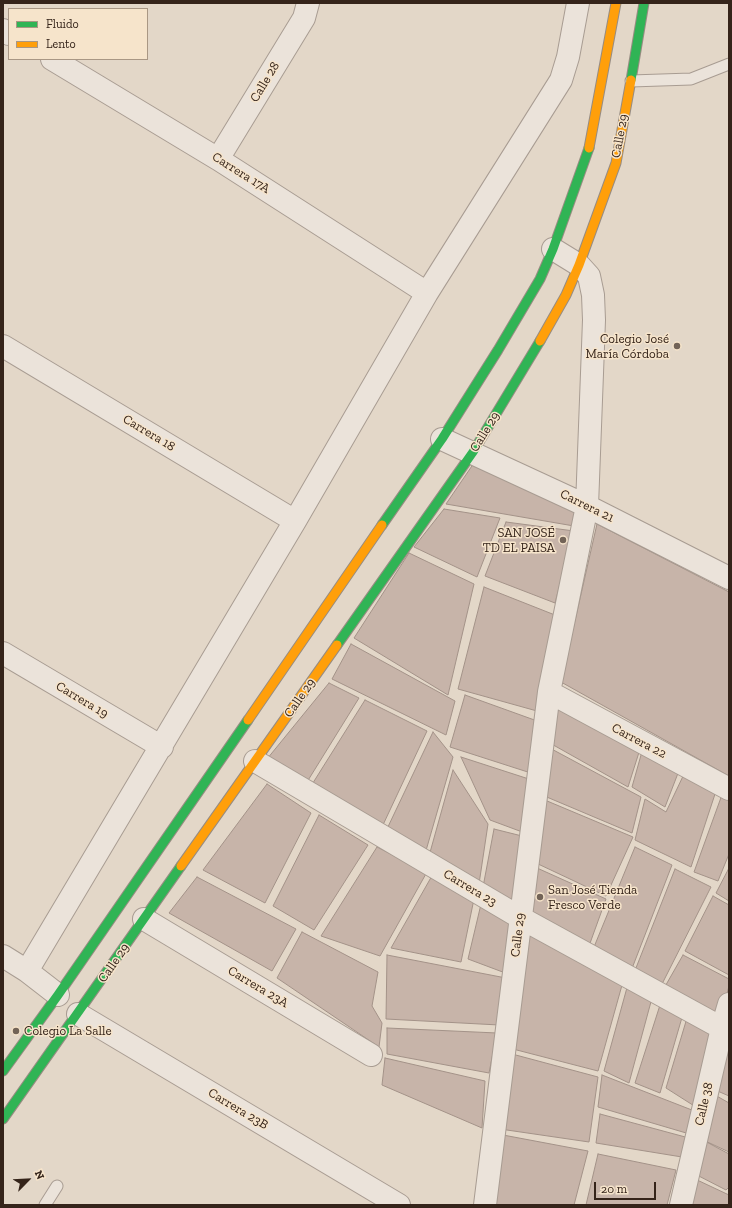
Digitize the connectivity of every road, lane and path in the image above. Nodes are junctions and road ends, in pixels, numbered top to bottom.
1 (308, 3) edge
2 (578, 3) edge
3 (616, 3) edge
4 (644, 3) edge
5 (54, 60) edge
6 (729, 64) edge
7 (631, 81) junction
8 (218, 159) junction
9 (554, 249) junction
10 (579, 265) junction
11 (426, 293) junction
12 (3, 346) edge
13 (442, 439) junction
14 (473, 452) junction
15 (587, 506) junction
16 (295, 521) junction
17 (729, 578) edge
18 (3, 652) edge
19 (549, 692) junction
20 (162, 747) junction
21 (255, 761) junction
22 (729, 789) edge
23 (521, 918) junction
24 (144, 919) junction
25 (3, 956) edge
26 (27, 971) junction
27 (58, 995) junction
28 (729, 1004) edge
29 (78, 1014) junction
30 (726, 1030) edge
31 (371, 1055) dead end
32 (3, 1071) edge
33 (3, 1119) edge
34 (56, 1186) dead end
35 (45, 1205) edge
36 (399, 1205) edge
37 (484, 1205) edge
38 (681, 1205) edge

1 - 8 street, Calle 28
2 - 11 street
3 - 9 main road
4 - 7 main road, Calle 29
5 - 8 street, Carrera 17A
6 - 7 lane
7 - 10 main road, Calle 29
8 - 11 street, Carrera 17A
9 - 10 street, Calle 29
9 - 13 main road
10 - 14 main road, Calle 29
10 - 15 street, Calle 29
11 - 16 street
12 - 16 street, Carrera 18
13 - 14 street, Carrera 21
13 - 27 main road
14 - 15 street, Carrera 21
14 - 21 main road, Calle 29
15 - 17 street, Carrera 21
15 - 19 street, Calle 29
16 - 20 street
18 - 20 street, Carrera 19
19 - 22 street, Carrera 22
19 - 23 street, Calle 29
20 - 26 street
21 - 23 street, Carrera 23
21 - 24 main road, Calle 29
23 - 30 street, Carrera 23
23 - 37 street, Calle 29
24 - 29 main road, Calle 29
24 - 31 street, Carrera 23A
25 - 26 street
26 - 27 street
27 - 32 main road
28 - 30 street, Calle 38
29 - 33 main road, Calle 29
29 - 36 street, Carrera 23B
30 - 38 street, Calle 38
34 - 35 lane

